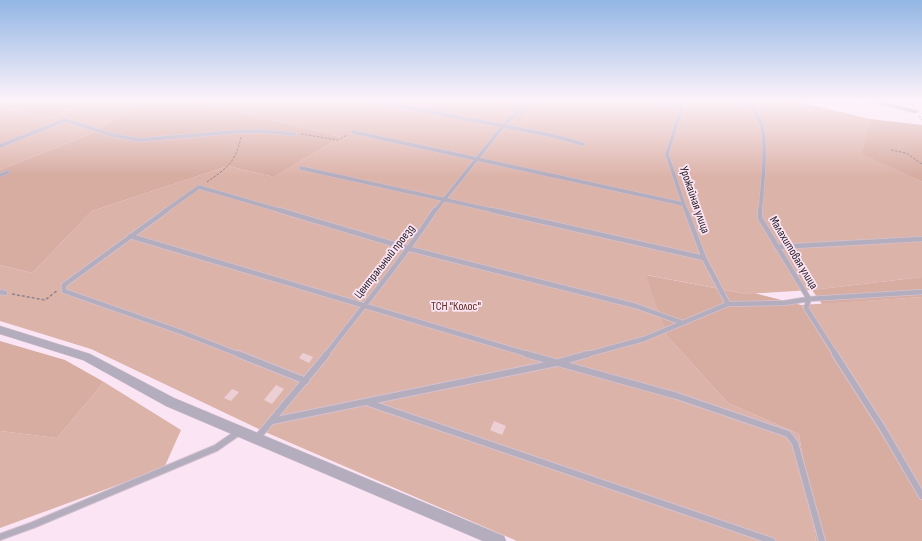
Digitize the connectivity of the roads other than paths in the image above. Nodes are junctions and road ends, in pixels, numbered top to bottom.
1 (52, 125) edge
2 (81, 125) edge
3 (498, 125) edge
4 (675, 125) edge
5 (761, 125) edge
6 (502, 126) junction
7 (352, 132) road end
8 (295, 134) road end
9 (583, 144) dead end
10 (0, 146) edge
11 (475, 160) junction
12 (301, 168) dead end
13 (8, 172) dead end
14 (0, 175) edge
15 (443, 199) junction
16 (682, 204) junction
17 (130, 236) junction
18 (922, 239) edge
19 (777, 247) junction
20 (410, 249) junction
21 (704, 258) junction
22 (922, 292) edge
23 (809, 299) junction
24 (728, 304) junction
25 (363, 306) junction
26 (680, 322) junction
27 (0, 330) edge
28 (556, 363) junction
29 (306, 381) junction
30 (367, 403) junction
31 (272, 421) junction
32 (240, 431) junction
33 (256, 438) junction
34 (922, 496) edge
35 (0, 538) edge
36 (499, 541) edge
37 (772, 541) edge
38 (822, 541) edge

1 - 10 lane
2 - 8 lane
3 - 6 lane
4 - 16 lane, Урожайная улица
5 - 19 lane, Малахитовая улица
6 - 9 lane
6 - 11 lane, Центральный проезд
7 - 11 lane
11 - 15 lane, Центральный проезд
11 - 16 lane
12 - 15 lane
13 - 14 lane
15 - 20 lane, Центральный проезд
15 - 21 lane
16 - 21 lane, Урожайная улица
17 - 20 lane
17 - 25 lane
17 - 29 lane
18 - 19 lane
19 - 23 lane, Малахитовая улица
20 - 25 lane, Центральный проезд
20 - 26 lane
21 - 24 lane, Урожайная улица
22 - 23 lane
23 - 24 lane
23 - 34 lane
24 - 26 lane
25 - 28 lane
25 - 29 lane, Центральный проезд
26 - 28 lane
27 - 32 street
28 - 30 lane
28 - 38 lane
29 - 31 lane, Центральный проезд
30 - 31 lane
30 - 37 lane
31 - 33 lane, Центральный проезд
32 - 33 street
32 - 35 lane
33 - 36 street

